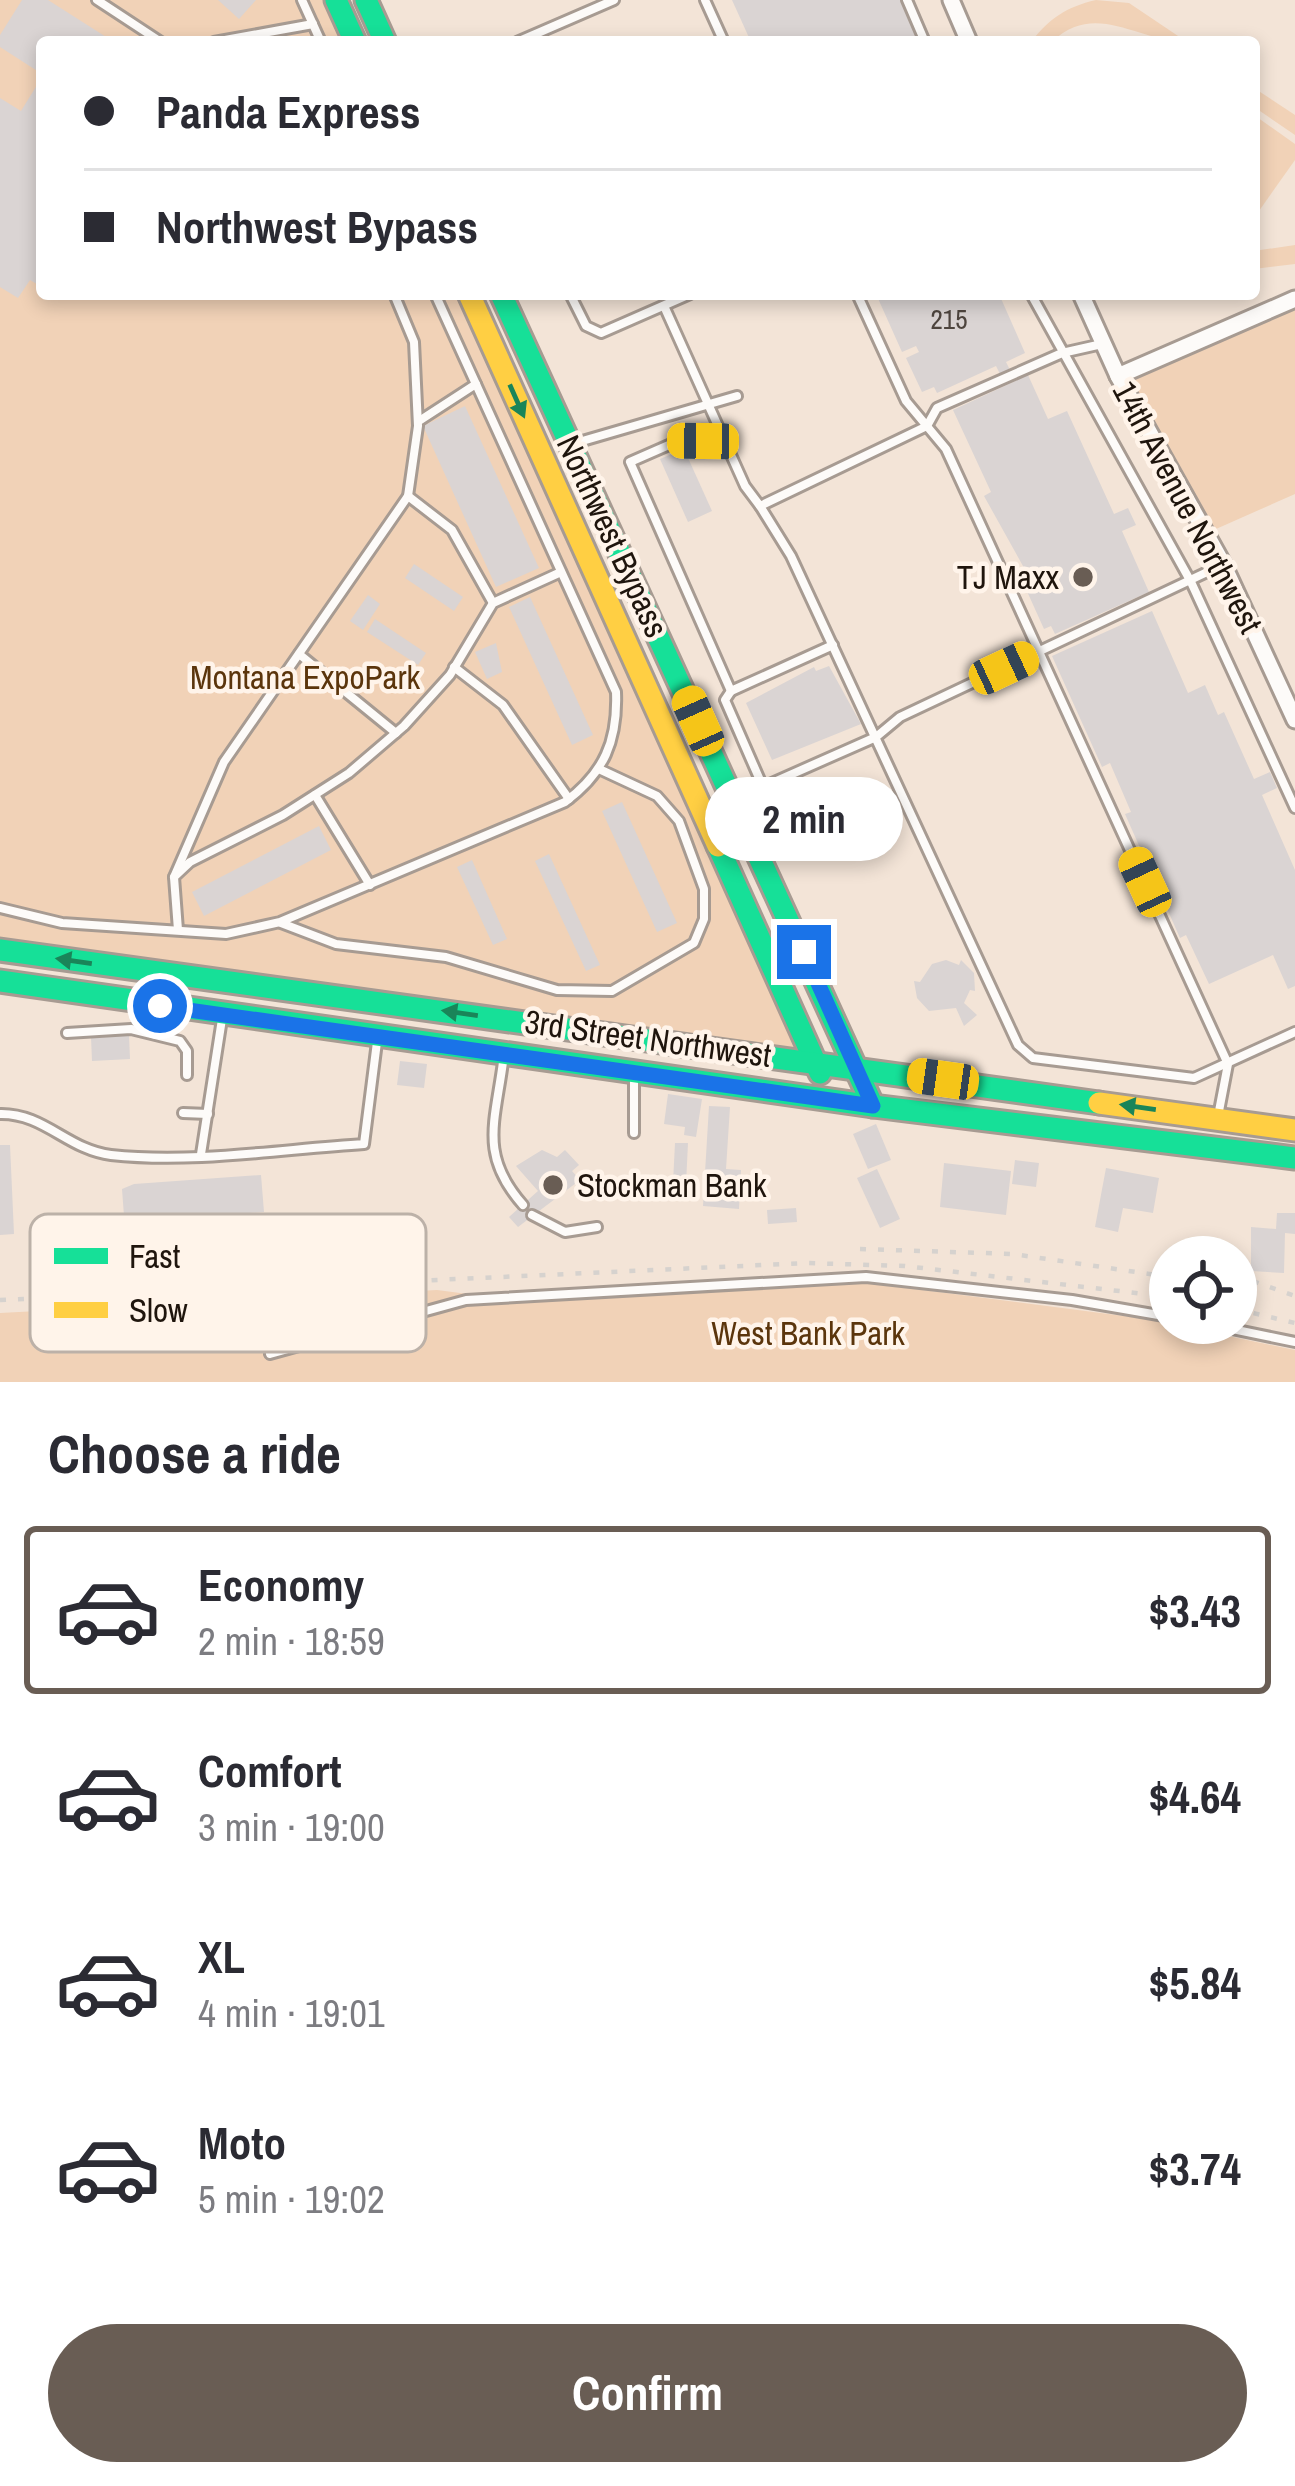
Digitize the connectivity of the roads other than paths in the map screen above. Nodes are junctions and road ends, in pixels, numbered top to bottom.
1 (98, 0) edge
2 (302, 0) edge
3 (336, 0) edge
4 (366, 0) edge
5 (614, 0) edge
6 (705, 0) edge
7 (907, 0) edge
8 (950, 0) edge
9 (313, 24) junction
10 (152, 36) edge
11 (247, 36) edge
12 (318, 36) edge
13 (352, 36) edge
14 (382, 36) edge
15 (531, 36) edge
16 (721, 36) edge
17 (923, 36) edge
18 (966, 36) edge
19 (1295, 299) edge
20 (396, 300) edge
21 (438, 300) edge
22 (472, 300) edge
23 (504, 300) edge
24 (573, 300) edge
25 (677, 300) edge
26 (860, 300) edge
27 (1034, 300) edge
28 (1084, 300) edge
29 (664, 306) junction
30 (1103, 344) junction
31 (1062, 353) junction
32 (1118, 376) junction
33 (476, 384) junction
34 (736, 396) dead end
35 (708, 405) junction
36 (418, 422) junction
37 (927, 426) junction
38 (724, 441) junction
39 (570, 444) junction
40 (408, 496) junction
41 (760, 506) junction
42 (1223, 564) junction
43 (561, 572) junction
44 (1191, 582) junction
45 (493, 603) junction
46 (833, 645) junction
47 (1039, 652) junction
48 (299, 654) junction
49 (454, 667) junction
50 (731, 691) junction
51 (1295, 720) edge
52 (396, 733) junction
53 (876, 737) junction
54 (599, 769) junction
55 (763, 787) junction
56 (315, 795) junction
57 (569, 799) junction
58 (734, 800) junction
59 (1295, 808) edge
60 (703, 814) junction
61 (174, 877) junction
62 (370, 885) junction
63 (0, 908) edge
64 (280, 922) junction
65 (178, 929) junction
66 (0, 950) edge
67 (0, 980) edge
68 (223, 1015) junction
69 (1295, 1032) edge
70 (67, 1034) dead end
71 (378, 1037) junction
72 (504, 1055) junction
73 (814, 1060) junction
74 (1228, 1064) junction
75 (857, 1067) junction
76 (635, 1073) junction
77 (187, 1076) dead end
78 (833, 1101) junction
79 (873, 1106) junction
80 (183, 1113) dead end
81 (0, 1114) edge
82 (208, 1114) junction
83 (1218, 1119) junction
84 (1295, 1130) edge
85 (634, 1132) dead end
86 (1213, 1147) junction
87 (201, 1154) junction
88 (1295, 1158) edge
89 (523, 1205) dead end
90 (532, 1215) dead end
91 (597, 1227) dead end
92 (426, 1311) edge
93 (1149, 1314) edge
94 (1257, 1334) edge
95 (1295, 1342) edge
96 (277, 1352) edge
97 (270, 1354) dead end

1 - 10 lane
2 - 9 lane
3 - 13 main road
4 - 14 main road
5 - 15 lane
6 - 16 lane
7 - 17 lane
8 - 18 street
9 - 11 lane
9 - 12 lane
19 - 32 street
20 - 36 lane
21 - 33 lane
22 -> 60 main road, Northwest Bypass
23 - 39 main road, Northwest Bypass
24 - 29 lane
25 - 29 lane
26 - 37 lane
27 - 31 lane
28 - 30 street, 14th Avenue Northwest
29 - 35 lane
30 - 31 lane
30 - 32 street, 14th Avenue Northwest
31 - 37 lane
31 - 44 lane
32 - 42 street, 14th Avenue Northwest
33 - 36 lane
33 - 43 lane
34 - 35 lane
35 - 38 lane
35 - 39 lane
36 - 40 lane
37 - 41 lane
37 - 47 lane
38 - 41 lane
38 - 50 lane
39 - 58 main road, Northwest Bypass
40 - 45 lane
40 - 48 lane
41 - 46 lane
42 - 44 lane
42 - 51 street, 14th Avenue Northwest
43 - 45 lane
43 - 54 lane
44 - 47 lane
44 - 59 lane
45 - 49 lane
46 - 50 lane
46 - 53 lane
47 - 53 lane
47 - 74 lane
48 - 52 lane
48 - 61 lane
49 - 52 lane
49 - 57 lane
50 - 55 lane
52 - 56 lane
53 - 55 lane
53 - 74 lane
54 - 57 lane
54 - 64 lane
55 - 58 lane
56 - 61 lane
56 - 62 lane
57 - 62 lane
58 - 60 lane
58 - 75 main road, Northwest Bypass
60 - 73 main road, Northwest Bypass
61 - 65 lane
62 - 64 lane
63 - 65 lane
64 - 65 lane
73 -> 66 main road, 3rd Street Northwest
67 - 68 main road, 3rd Street Northwest
68 - 71 main road, 3rd Street Northwest
68 - 82 lane
69 - 74 lane
70 - 77 lane
71 - 72 main road, 3rd Street Northwest
71 - 87 lane
72 - 76 main road, 3rd Street Northwest
72 - 89 lane
73 - 75 main road, 3rd Street Northwest
73 - 78 main road, Northwest Bypass
74 - 83 lane
75 - 79 main road, Northwest Bypass
83 -> 75 main road, 3rd Street Northwest
76 - 78 main road, 3rd Street Northwest
76 - 85 lane
78 - 79 main road, 3rd Street Northwest
79 - 86 main road, 3rd Street Northwest
80 - 82 lane
81 - 87 lane
82 - 87 lane
83 - 84 main road, 3rd Street Northwest
83 - 86 lane
86 - 88 main road, 3rd Street Northwest
90 - 91 lane
92 - 93 lane
94 - 95 lane
96 - 97 lane

